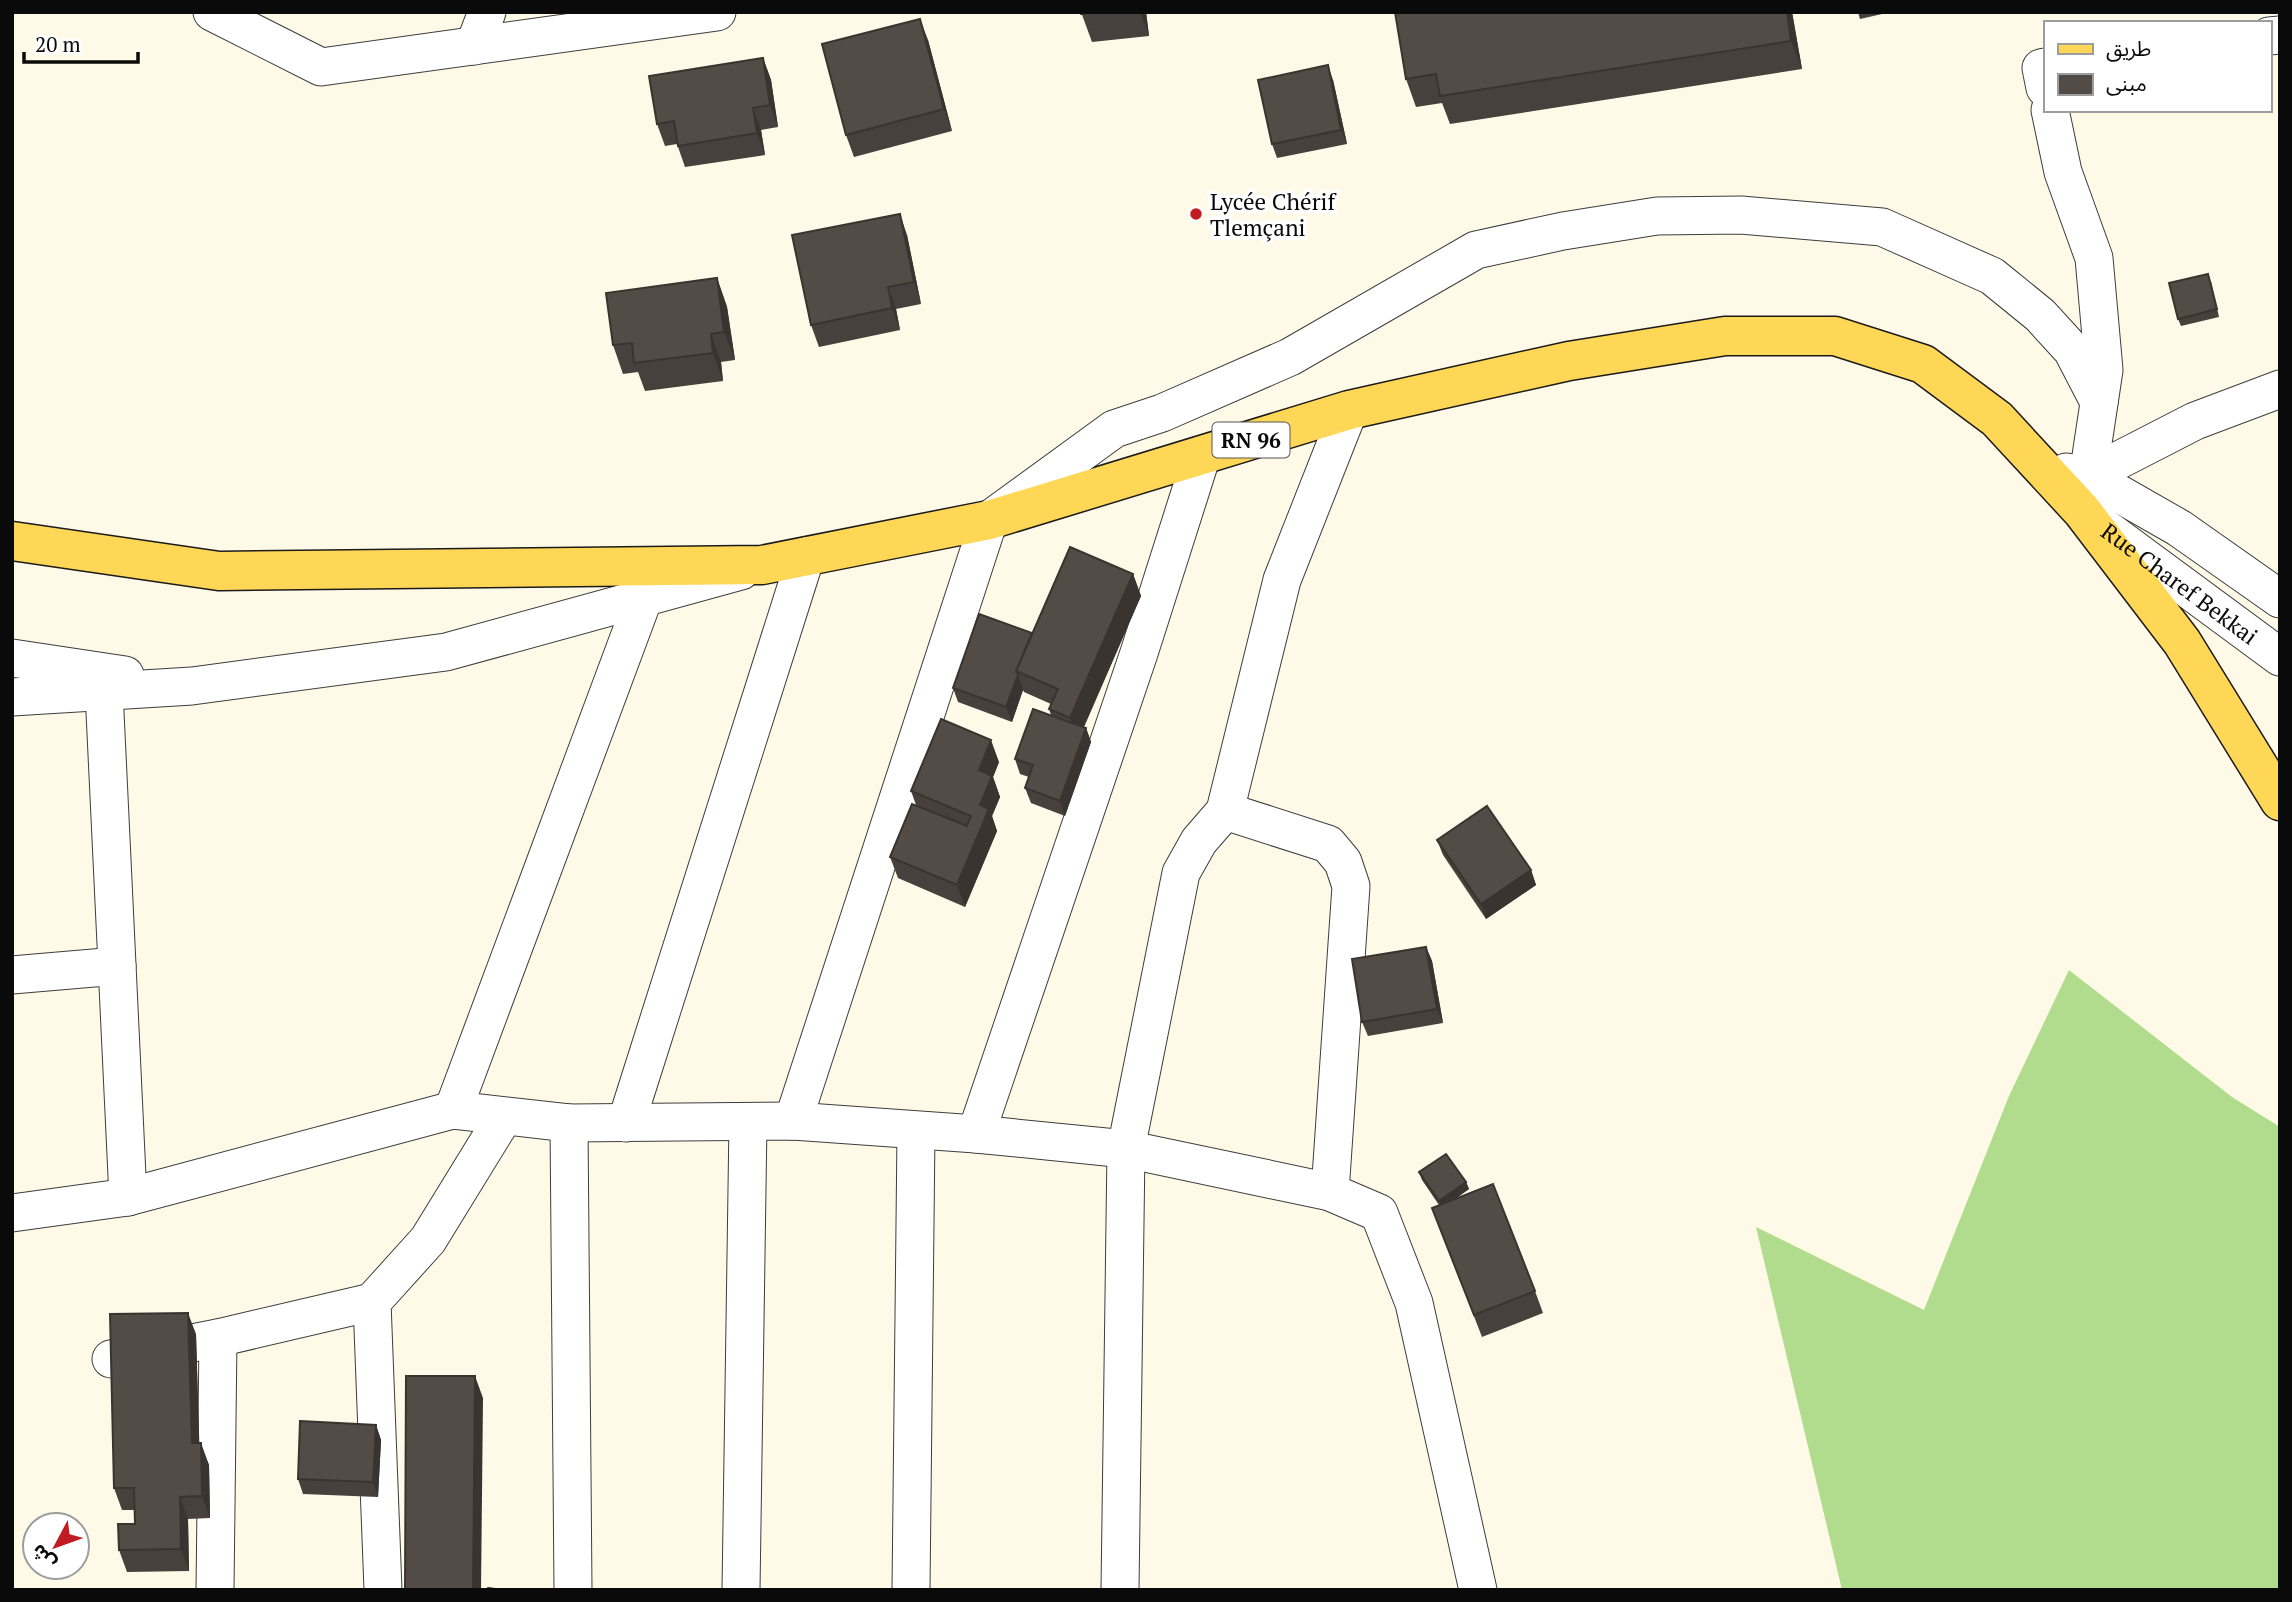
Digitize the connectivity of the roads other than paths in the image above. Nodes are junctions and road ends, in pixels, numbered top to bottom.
1 (212, 12) edge
2 (487, 12) edge
3 (717, 12) edge
4 (474, 46) junction
5 (2044, 67) edge
6 (2044, 83) edge
7 (2050, 112) edge
8 (2280, 388) edge
9 (2099, 402) junction
10 (1349, 410) junction
11 (1202, 455) junction
12 (2085, 493) junction
13 (989, 520) junction
14 (12, 541) edge
15 (806, 556) junction
16 (762, 565) junction
17 (2280, 599) edge
18 (643, 600) junction
19 (12, 657) edge
20 (2280, 657) edge
21 (192, 685) junction
22 (104, 691) junction
23 (12, 697) edge
24 (2280, 801) edge
25 (1225, 811) junction
26 (117, 965) junction
27 (12, 975) edge
28 (453, 1110) junction
29 (503, 1118) junction
30 (793, 1121) junction
31 (748, 1122) junction
32 (569, 1123) junction
33 (626, 1123) junction
34 (916, 1132) junction
35 (976, 1134) junction
36 (1126, 1149) junction
37 (1330, 1192) junction
38 (128, 1197) junction
39 (12, 1213) edge
40 (372, 1302) junction
41 (218, 1338) junction
42 (111, 1359) edge
43 (215, 1590) edge
44 (383, 1590) edge
45 (573, 1590) edge
46 (741, 1590) edge
47 (911, 1590) edge
48 (1120, 1590) edge
49 (1478, 1590) edge

1 - 4 street
2 - 4 street
3 - 4 street
5 - 6 street
7 - 9 street
8 - 12 street
9 - 12 street
9 - 13 street
10 - 11 main road, RN 96
10 - 12 main road, RN 96
10 - 25 street
11 - 13 main road, RN 96
11 - 35 street
12 - 17 street
12 - 20 street, Rue Charef Bekkai
12 - 24 main road, RN 96
13 - 15 main road, RN 96
13 - 30 street
14 - 16 main road, RN 96
15 - 16 main road, RN 96
15 - 33 street
16 - 18 street
18 - 21 street
18 - 28 street
19 - 21 street
21 - 22 street
22 - 23 street
22 - 26 street
25 - 36 street
25 - 37 street
26 - 27 street
26 - 38 street
28 - 29 street
28 - 38 street
29 - 32 street
29 - 40 street
30 - 31 street
30 - 34 street
31 - 33 street
31 - 46 street
32 - 33 street
32 - 45 street
34 - 35 street
34 - 47 street
35 - 36 street
36 - 37 street
36 - 48 street
37 - 49 street
38 - 39 street
40 - 41 street
40 - 44 street
41 - 42 street
41 - 43 street

